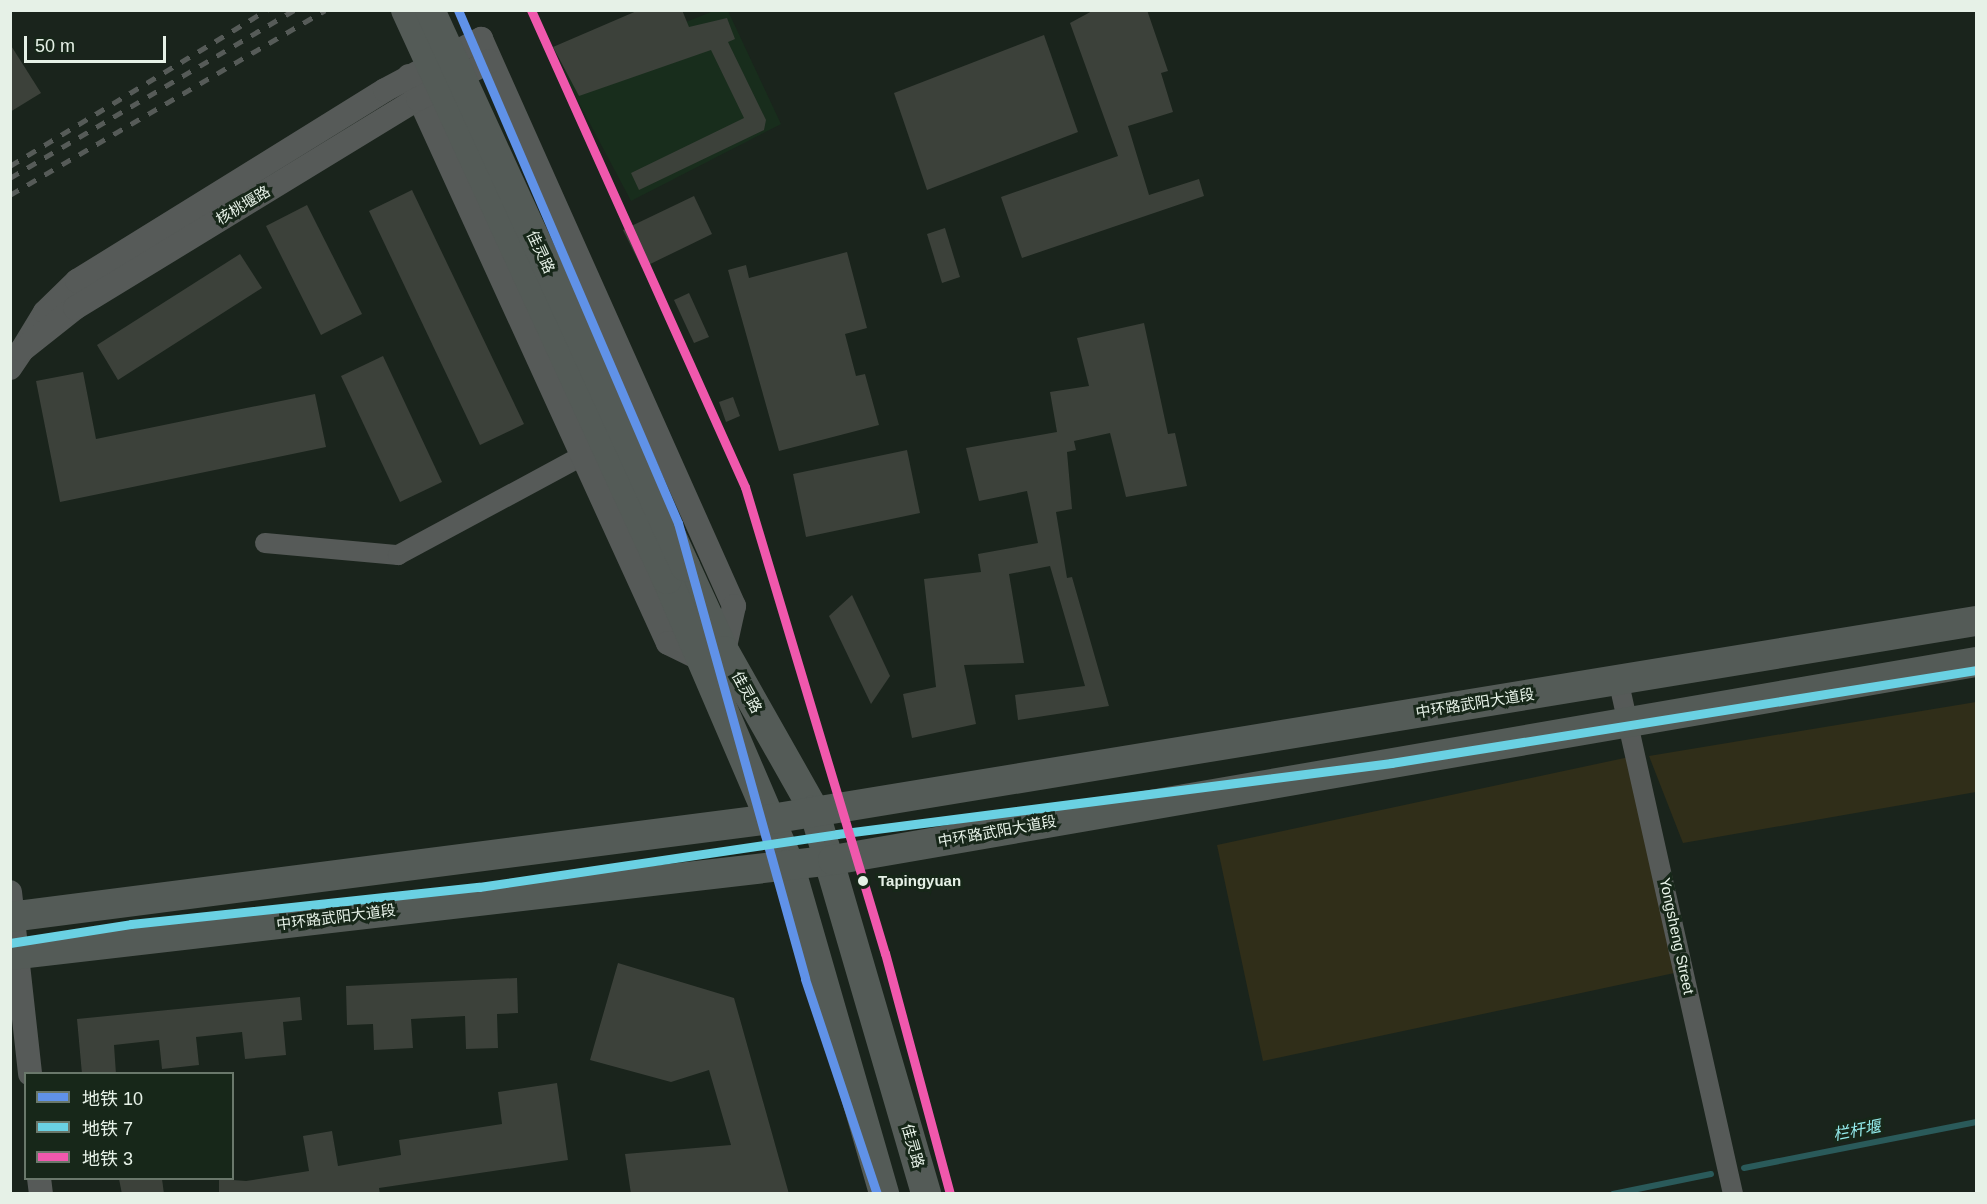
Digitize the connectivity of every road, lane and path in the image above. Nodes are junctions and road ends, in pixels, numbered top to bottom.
1 (406, 10) edge
2 (430, 10) edge
3 (490, 61) junction
4 (409, 76) junction
5 (418, 99) junction
6 (16, 359) edge
7 (582, 456) junction
8 (265, 543) dead end
9 (676, 572) junction
10 (1977, 621) edge
11 (715, 656) junction
12 (1977, 662) edge
13 (1618, 679) junction
14 (1631, 722) junction
15 (814, 810) junction
16 (771, 819) junction
17 (833, 860) junction
18 (789, 864) junction
19 (12, 908) edge
20 (15, 954) edge
21 (30, 1072) edge
22 (884, 1194) edge
23 (926, 1194) edge
24 (1733, 1194) edge

1 - 9 main road, 佳灵路, bridge
2 - 9 main road, 佳灵路, bridge
3 - 4 street
3 - 5 street, 核桃堰路
3 - 11 street
4 - 5 street
4 - 6 street
5 - 6 street, 核桃堰路
5 - 7 street
7 - 8 street
7 - 11 street
9 - 11 main road, 佳灵路
10 - 13 main road, 中环路武阳大道段
11 - 15 main road, 佳灵路
11 - 16 main road, 佳灵路
12 - 14 main road, 中环路武阳大道段
13 - 14 street, Yongsheng Street
13 - 15 main road, 中环路武阳大道段
14 - 17 main road, 中环路武阳大道段
14 - 24 street, Yongsheng Street
15 - 16 main road, 中环路武阳大道段
15 - 17 main road, 佳灵路
16 - 18 main road, 佳灵路
16 - 19 main road, 中环路武阳大道段
17 - 18 main road, 中环路武阳大道段
17 - 23 main road, 佳灵路
18 - 20 main road, 中环路武阳大道段
18 - 22 main road, 佳灵路
19 - 20 street
20 - 21 street

